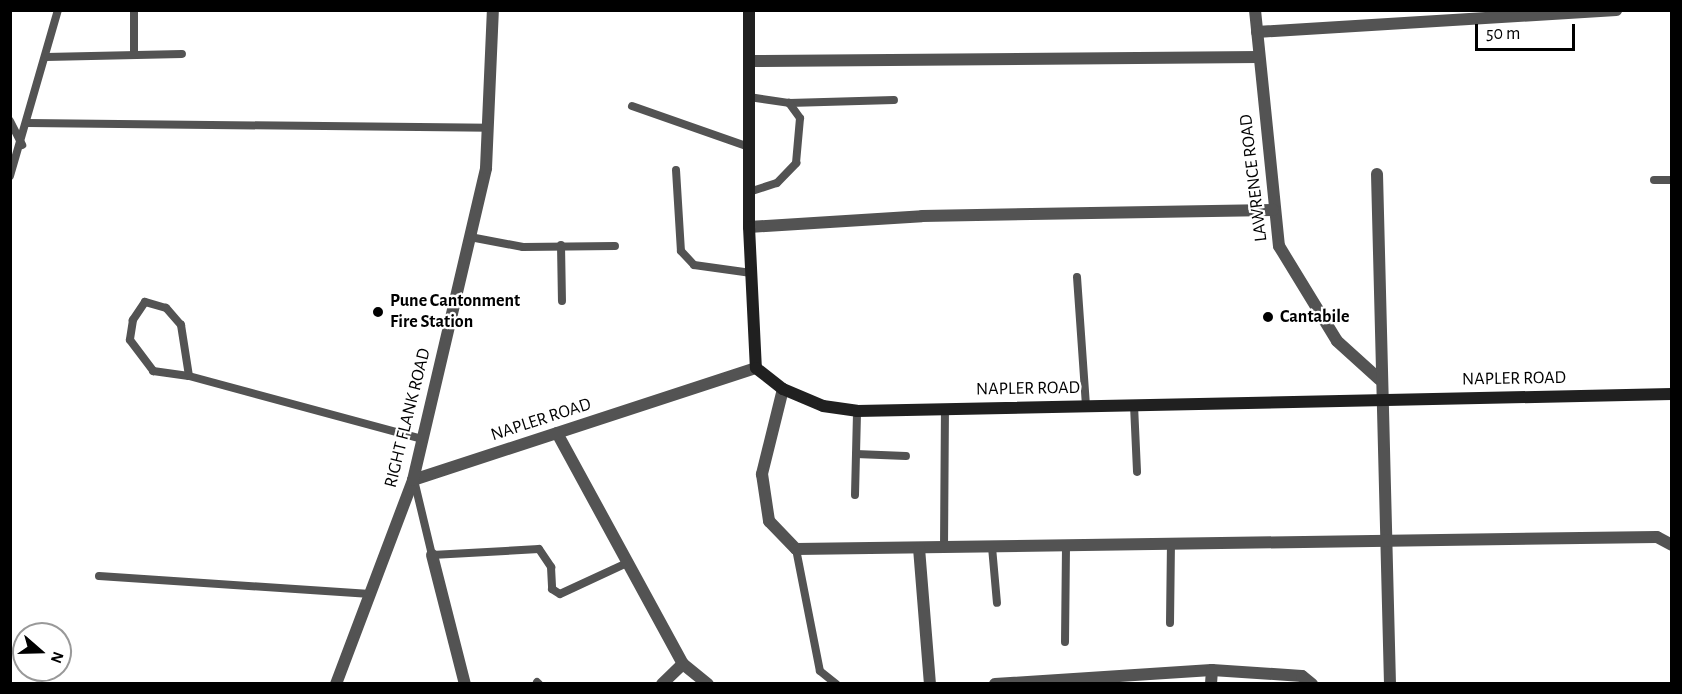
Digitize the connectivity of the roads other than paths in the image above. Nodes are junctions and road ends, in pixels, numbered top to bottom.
1 (58, 10) edge
2 (134, 10) edge
3 (493, 10) edge
4 (749, 10) edge
5 (1255, 10) edge
6 (1616, 10) edge
7 (1257, 32) junction
8 (182, 54) dead end
9 (134, 55) junction
10 (46, 57) junction
11 (1259, 57) junction
12 (749, 61) junction
13 (749, 97) junction
14 (894, 100) dead end
15 (789, 103) junction
16 (632, 106) dead end
17 (10, 121) edge
18 (28, 123) junction
19 (489, 128) junction
20 (22, 145) junction
21 (749, 147) junction
22 (675, 170) dead end
23 (1377, 174) dead end
24 (10, 176) edge
25 (1654, 180) dead end
26 (1671, 180) edge
27 (749, 192) junction
28 (1273, 210) junction
29 (748, 227) junction
30 (470, 237) junction
31 (561, 245) junction
32 (615, 246) dead end
33 (751, 273) junction
34 (1077, 277) dead end
35 (562, 301) dead end
36 (756, 368) junction
37 (189, 376) junction
38 (1379, 379) junction
39 (783, 389) junction
40 (1671, 394) edge
41 (1380, 399) junction
42 (1134, 405) junction
43 (1086, 406) junction
44 (945, 409) junction
45 (857, 411) junction
46 (558, 434) junction
47 (423, 439) junction
48 (856, 454) junction
49 (906, 456) dead end
50 (1137, 472) dead end
51 (414, 480) junction
52 (855, 495) dead end
53 (1383, 539) junction
54 (1171, 543) junction
55 (1066, 545) junction
56 (1671, 545) edge
57 (992, 547) junction
58 (919, 548) junction
59 (944, 548) junction
60 (796, 549) junction
61 (432, 555) junction
62 (627, 563) junction
63 (99, 576) dead end
64 (370, 594) junction
65 (997, 603) dead end
66 (1170, 623) dead end
67 (1065, 642) dead end
68 (683, 664) junction
69 (1212, 670) junction
70 (1150, 679) edge
71 (1261, 679) edge
72 (1038, 680) edge
73 (1094, 680) edge
74 (336, 684) edge
75 (465, 684) edge
76 (662, 684) edge
77 (708, 684) edge
78 (836, 684) edge
79 (930, 684) edge
80 (995, 684) edge
81 (1211, 684) edge
82 (1312, 684) edge
83 (1390, 684) edge

1 - 10 lane
2 - 9 lane
3 - 19 street, RIGHT FLANK ROAD
4 - 12 street
5 - 7 street, LAWRENCE ROAD
6 - 7 street
7 - 11 street, LAWRENCE ROAD
8 - 9 lane
9 - 10 lane
10 - 18 lane
11 - 12 street
11 - 28 street, LAWRENCE ROAD
12 - 13 street
13 - 15 lane
13 - 21 street
14 - 15 lane
15 - 27 lane
16 - 21 lane
17 - 20 lane
18 - 19 lane
18 - 20 lane
19 - 30 street, RIGHT FLANK ROAD
20 - 24 lane
21 - 27 street
22 - 33 lane
23 - 38 street
25 - 26 lane
27 - 29 street
28 - 29 street
28 - 38 street, LAWRENCE ROAD
29 - 33 street
30 - 31 lane
30 - 47 street, RIGHT FLANK ROAD
31 - 32 lane
31 - 35 lane
33 - 36 street
34 - 43 lane
36 - 39 street, NAPLER ROAD
36 - 46 street, NAPLER ROAD
37 - 37 lane
37 - 47 lane
38 - 41 street
39 - 45 street, NAPLER ROAD
39 - 60 street
40 - 41 street, NAPLER ROAD
41 - 42 street, NAPLER ROAD
41 - 53 street
42 - 43 street, NAPLER ROAD
42 - 50 lane
43 - 44 street, NAPLER ROAD
44 - 45 street, NAPLER ROAD
44 - 59 lane
45 - 48 lane
46 - 51 street, NAPLER ROAD
46 - 62 street
47 - 51 street, RIGHT FLANK ROAD
48 - 49 lane
48 - 52 lane
51 - 61 lane
51 - 64 street, RIGHT FLANK ROAD
53 - 54 street
53 - 56 street
53 - 83 street
54 - 55 street
54 - 66 lane
55 - 57 street
55 - 67 lane
57 - 59 street
57 - 65 lane
58 - 59 street
58 - 60 street
58 - 79 street
60 - 78 lane
61 - 62 lane
61 - 75 street
62 - 68 street
63 - 64 lane
64 - 74 street, RIGHT FLANK ROAD
68 - 76 street
68 - 77 street
69 - 70 street
69 - 71 street
69 - 81 street
70 - 73 street
71 - 82 street
72 - 73 street
72 - 80 street

